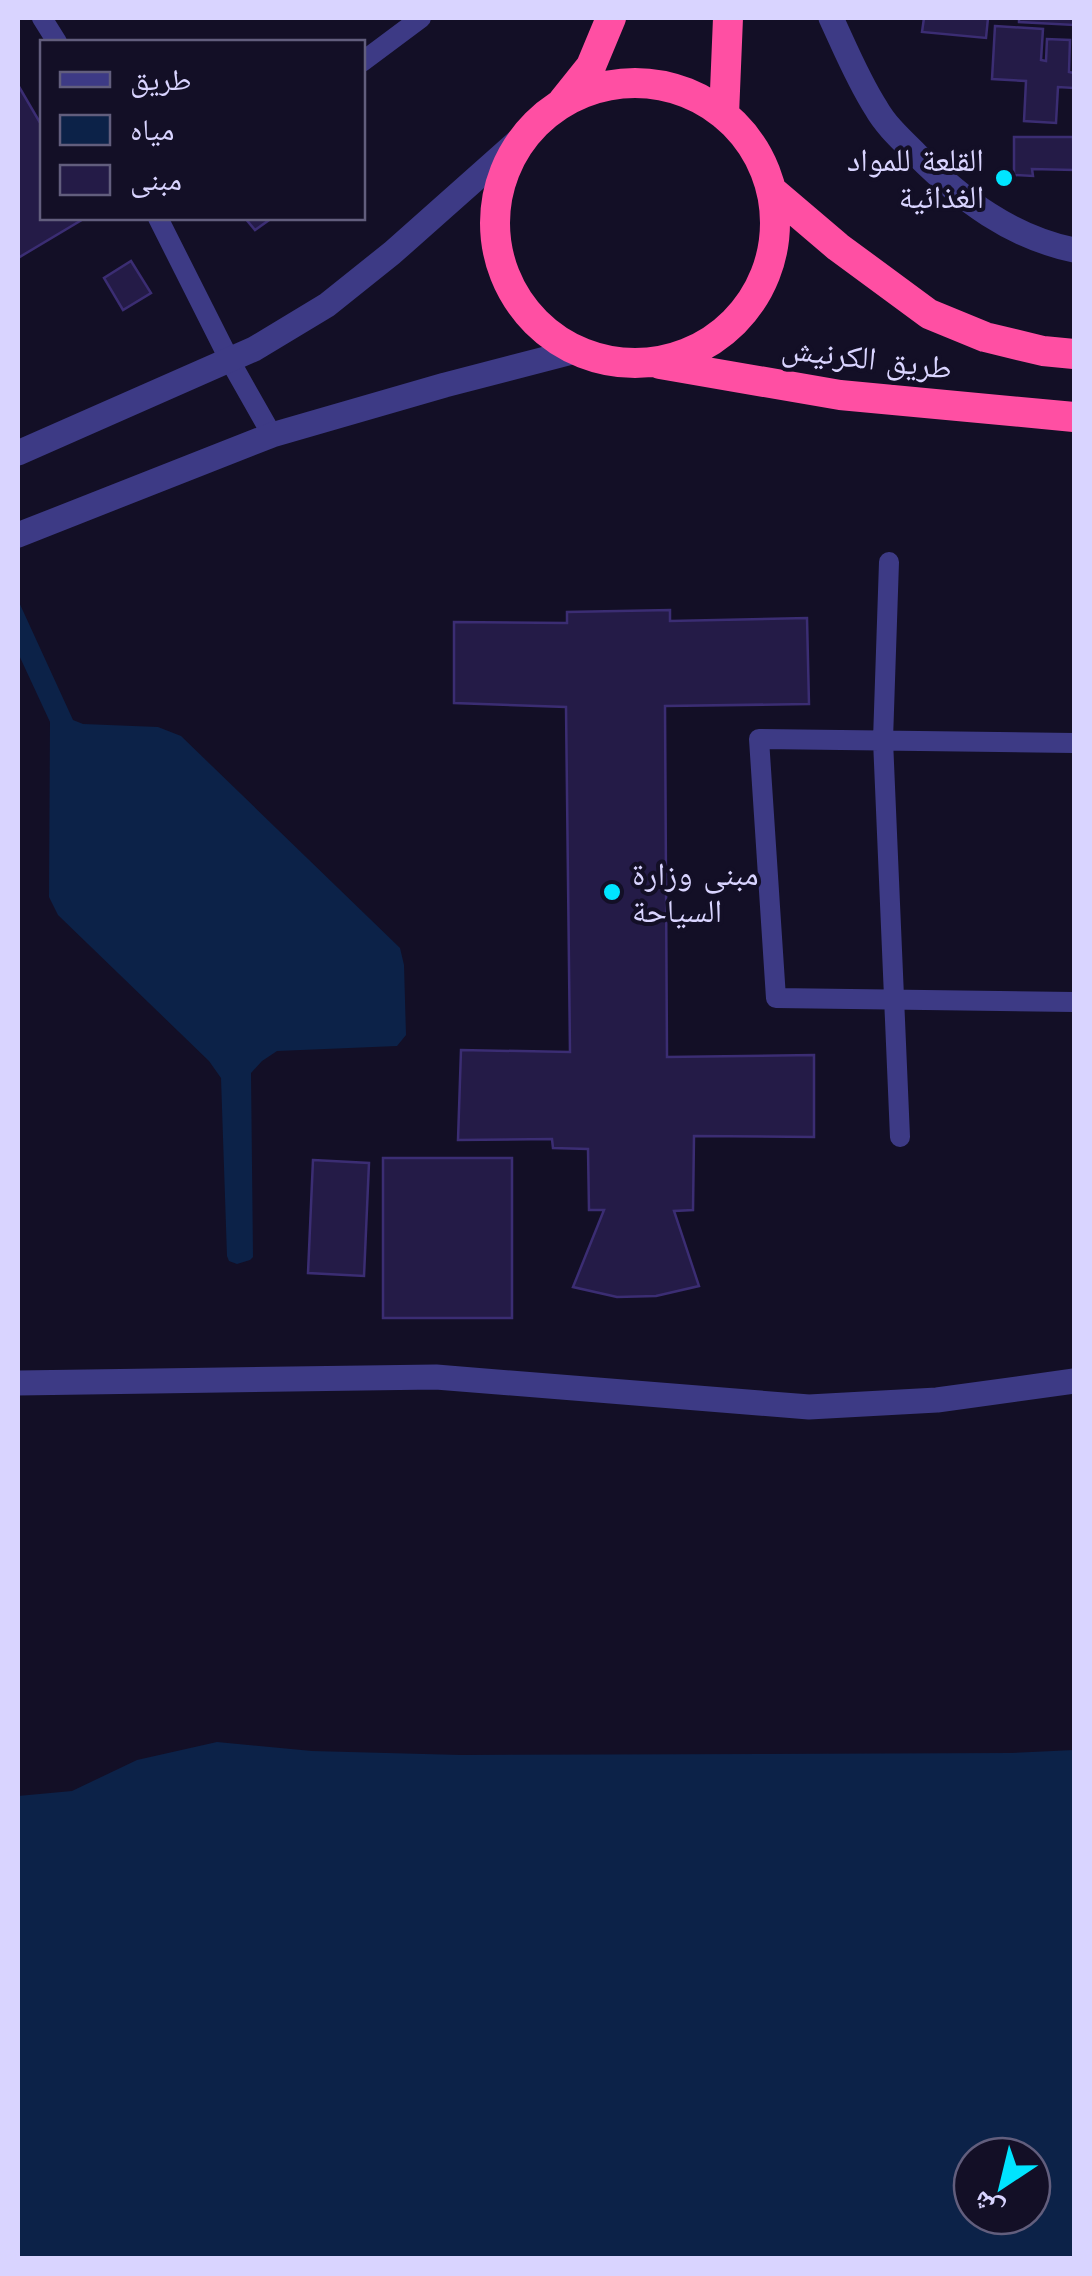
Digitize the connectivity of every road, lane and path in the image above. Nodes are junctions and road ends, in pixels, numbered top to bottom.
1 (42, 18) edge
2 (422, 18) edge
3 (612, 18) edge
4 (728, 18) edge
5 (831, 18) edge
6 (56, 40) edge
7 (365, 60) edge
8 (563, 102) junction
9 (724, 115) junction
10 (525, 135) junction
11 (771, 190) junction
12 (159, 220) edge
13 (1074, 250) edge
14 (576, 351) junction
15 (1074, 354) edge
16 (229, 359) junction
17 (652, 363) junction
18 (1074, 416) edge
19 (272, 435) junction
20 (22, 451) edge
21 (18, 535) edge
22 (889, 562) dead end
23 (883, 740) junction
24 (1074, 742) edge
25 (894, 999) junction
26 (1074, 1002) edge
27 (900, 1137) dead end
28 (1074, 1381) edge
29 (18, 1384) edge

1 - 6 lane
2 - 7 lane
3 - 8 highway
4 - 9 highway
5 - 13 street
8 - 9 highway
8 - 10 highway
9 - 11 highway
10 - 14 highway
10 - 16 street
11 - 15 highway, طريق الكرنيش
11 - 17 highway
12 - 16 lane
14 - 17 highway
14 - 19 street
16 - 19 lane
16 - 20 street
17 - 18 highway, طريق الكرنيش
19 - 21 street
22 - 23 lane
23 - 24 lane
23 - 25 lane
23 - 25 lane
25 - 26 lane
25 - 27 lane
28 - 29 street

